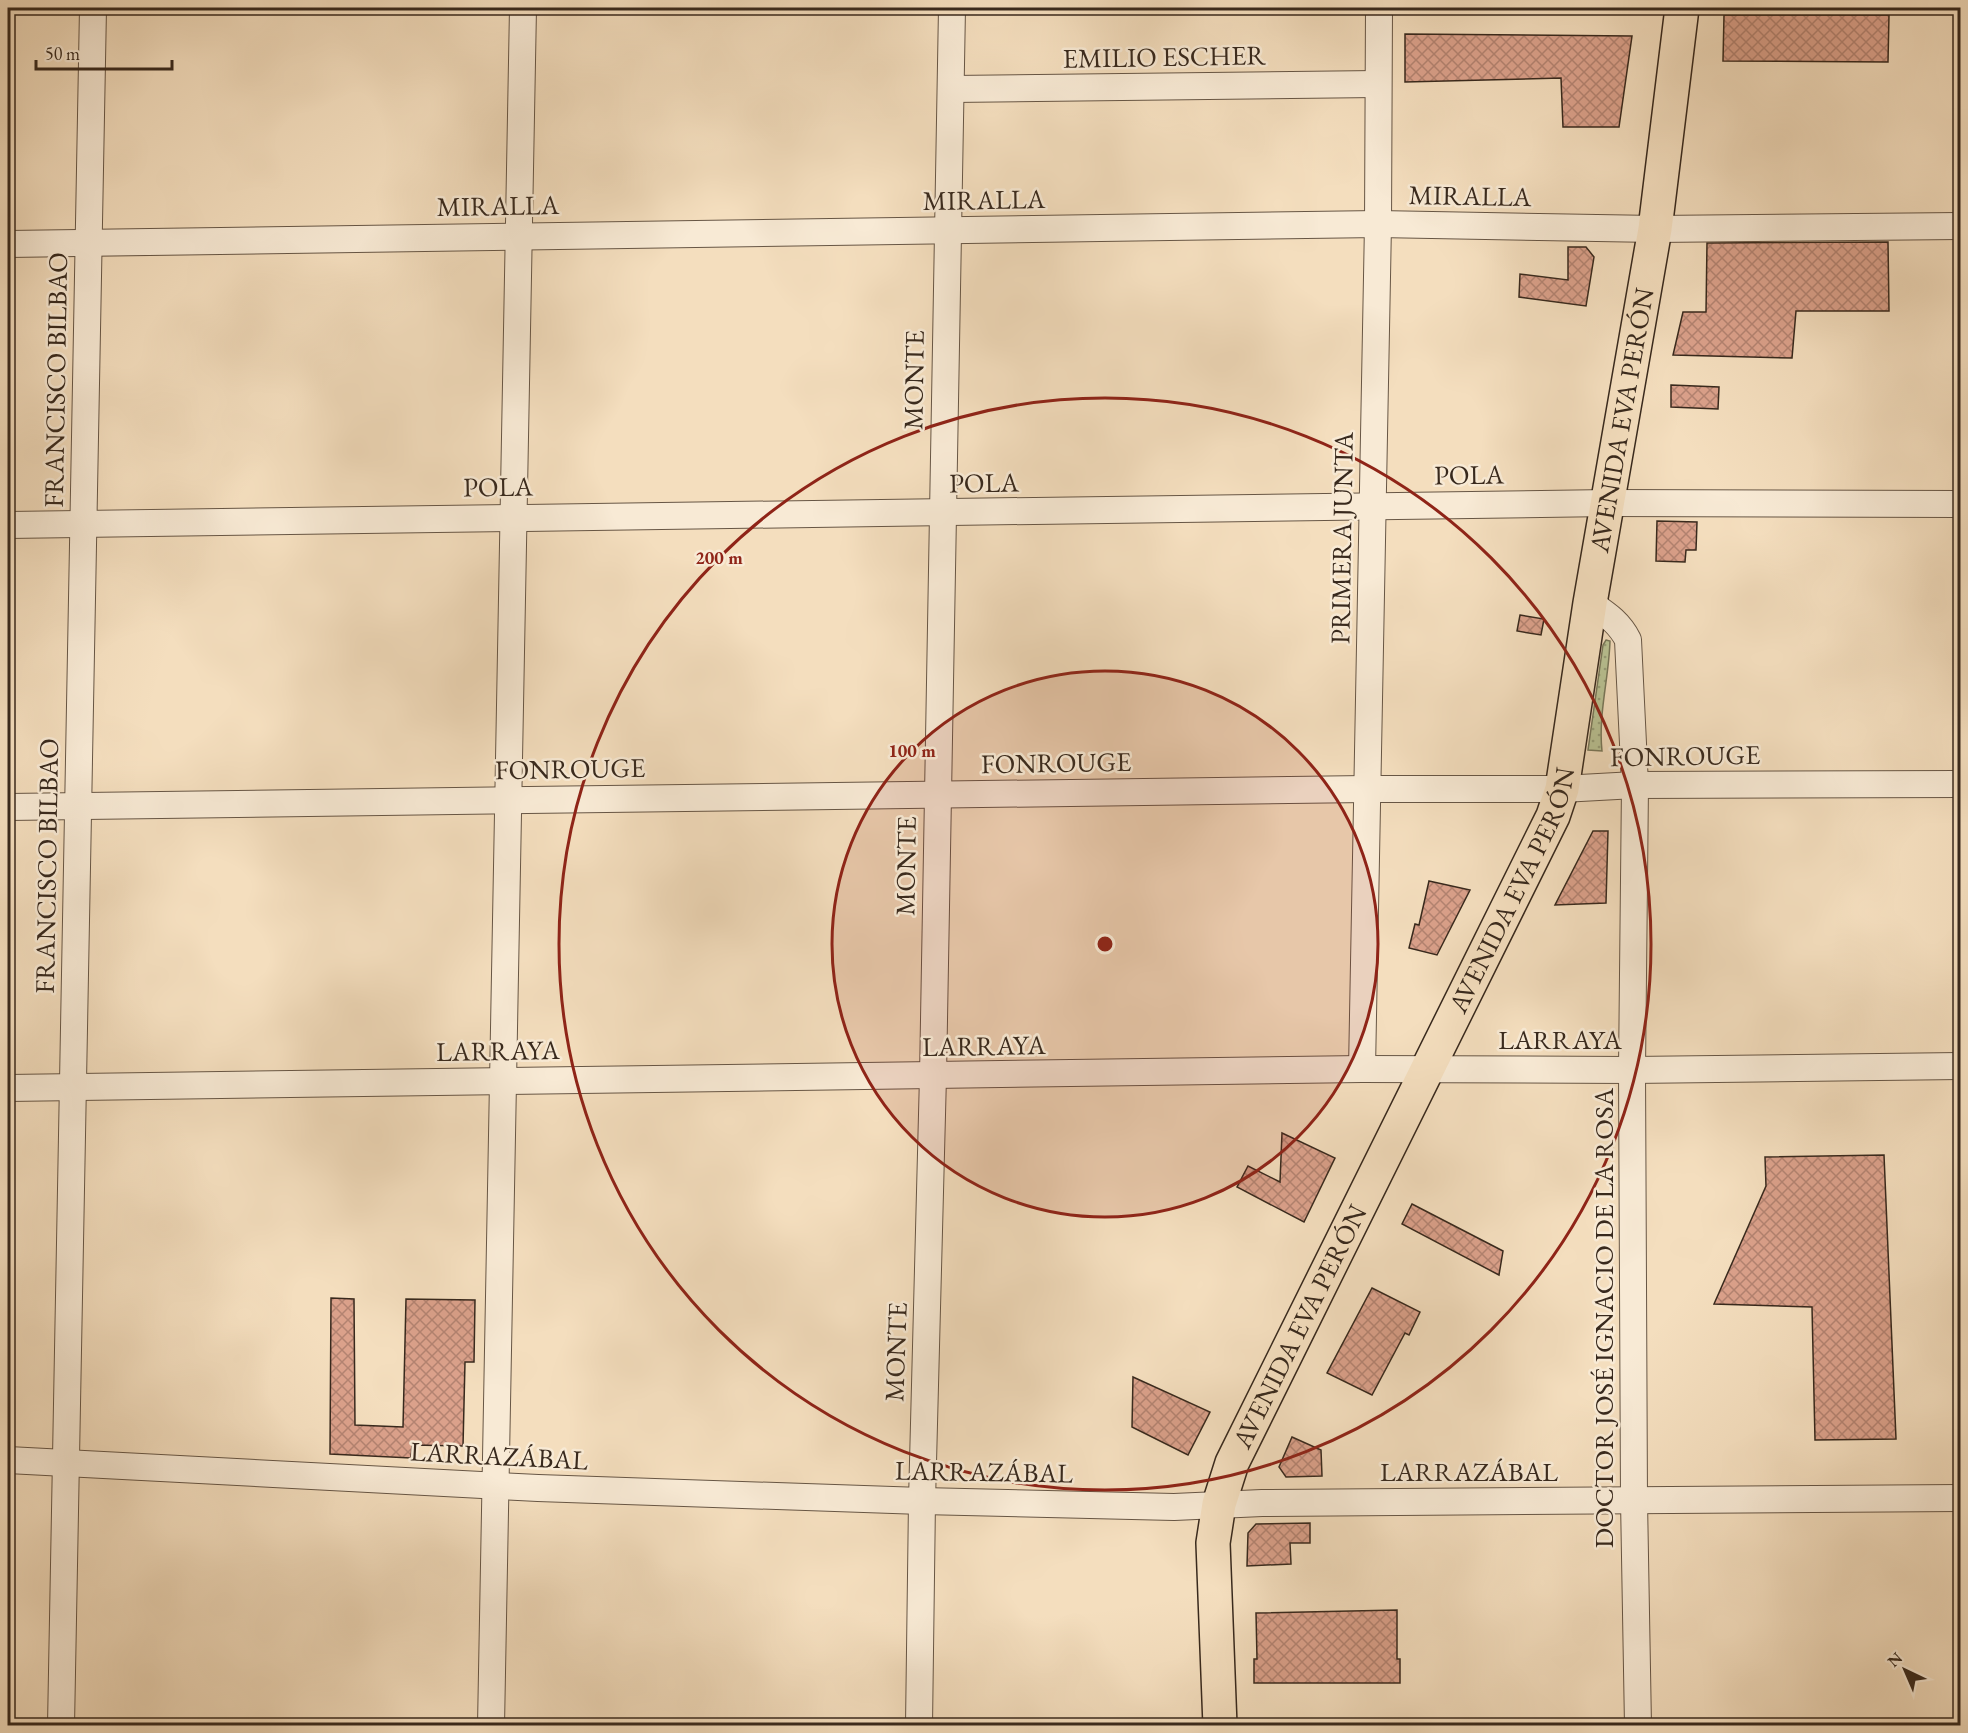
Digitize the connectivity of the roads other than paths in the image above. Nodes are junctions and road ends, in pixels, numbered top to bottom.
1 (93, 8) edge
2 (523, 8) edge
3 (952, 8) edge
4 (1379, 8) edge
5 (1682, 8) edge
6 (1377, 84) junction
7 (952, 89) junction
8 (1378, 224) junction
9 (1960, 226) edge
10 (1655, 228) junction
11 (947, 231) junction
12 (519, 236) junction
13 (89, 243) junction
14 (8, 244) edge
15 (1609, 503) junction
16 (1960, 504) edge
17 (1372, 507) junction
18 (942, 513) junction
19 (512, 517) junction
20 (83, 524) junction
21 (8, 525) edge
22 (1590, 603) junction
23 (1960, 784) edge
24 (1635, 785) junction
25 (1366, 789) junction
26 (1562, 789) junction
27 (937, 795) junction
28 (507, 799) junction
29 (78, 806) junction
30 (8, 807) edge
31 (1960, 1066) edge
32 (1362, 1069) junction
33 (1428, 1070) junction
34 (1632, 1070) junction
35 (933, 1077) junction
36 (503, 1081) junction
37 (74, 1087) junction
38 (8, 1088) edge
39 (8, 1460) edge
40 (65, 1463) junction
41 (495, 1487) junction
42 (1960, 1498) edge
43 (1634, 1500) junction
44 (922, 1501) junction
45 (1219, 1504) junction
46 (61, 1725) edge
47 (491, 1725) edge
48 (919, 1725) edge
49 (1220, 1725) edge
50 (1638, 1725) edge

1 - 13 street, FRANCISCO BILBAO
2 - 12 street
3 - 7 street, MONTE
4 - 6 street, PRIMERA JUNTA
5 - 10 main road, AVENIDA EVA PERÓN
6 - 7 street, EMILIO ESCHER
6 - 8 street, PRIMERA JUNTA
7 - 11 street, MONTE
8 - 10 street, MIRALLA
8 - 11 street, MIRALLA
8 - 17 street, PRIMERA JUNTA
9 - 10 street, MIRALLA
10 - 15 main road, AVENIDA EVA PERÓN
11 - 12 street, MIRALLA
11 - 18 street, MONTE
12 - 13 street, MIRALLA
12 - 19 street
13 - 14 street, MIRALLA
13 - 20 street, FRANCISCO BILBAO
15 - 16 street, POLA
15 - 17 street, POLA
15 - 22 main road, AVENIDA EVA PERÓN
17 - 18 street, POLA
17 - 25 street, PRIMERA JUNTA
18 - 19 street, POLA
18 - 27 street, MONTE
19 - 20 street, POLA
19 - 28 street
20 - 21 street, POLA
20 - 29 street, FRANCISCO BILBAO
22 - 24 street, DOCTOR JOSÉ IGNACIO DE LA ROSA
22 - 26 main road, AVENIDA EVA PERÓN
23 - 24 street, FONROUGE
24 - 26 street, FONROUGE
24 - 34 street, DOCTOR JOSÉ IGNACIO DE LA ROSA
25 - 26 street, FONROUGE
25 - 27 street, FONROUGE
25 - 32 street, PRIMERA JUNTA
26 - 33 main road, AVENIDA EVA PERÓN
27 - 28 street, FONROUGE
27 - 35 street, MONTE
28 - 29 street, FONROUGE
28 - 36 street
29 - 30 street, FONROUGE
29 - 37 street, FRANCISCO BILBAO
31 - 34 street, LARRAYA
32 - 33 street, LARRAYA
32 - 35 street, LARRAYA
33 - 34 street, LARRAYA
33 - 45 main road, AVENIDA EVA PERÓN
34 - 43 street, DOCTOR JOSÉ IGNACIO DE LA ROSA
35 - 36 street, LARRAYA
35 - 44 street, MONTE
36 - 37 street, LARRAYA
36 - 41 street
37 - 38 street, LARRAYA
37 - 40 street, FRANCISCO BILBAO
39 - 40 street, LARRAZÁBAL
40 - 41 street, LARRAZÁBAL
40 - 46 street, FRANCISCO BILBAO
41 - 44 street, LARRAZÁBAL
41 - 47 street
42 - 43 street, LARRAZÁBAL
43 - 45 street, LARRAZÁBAL
43 - 50 street, DOCTOR JOSÉ IGNACIO DE LA ROSA
44 - 45 street, LARRAZÁBAL
44 - 48 street, MONTE
45 - 49 main road, AVENIDA EVA PERÓN

